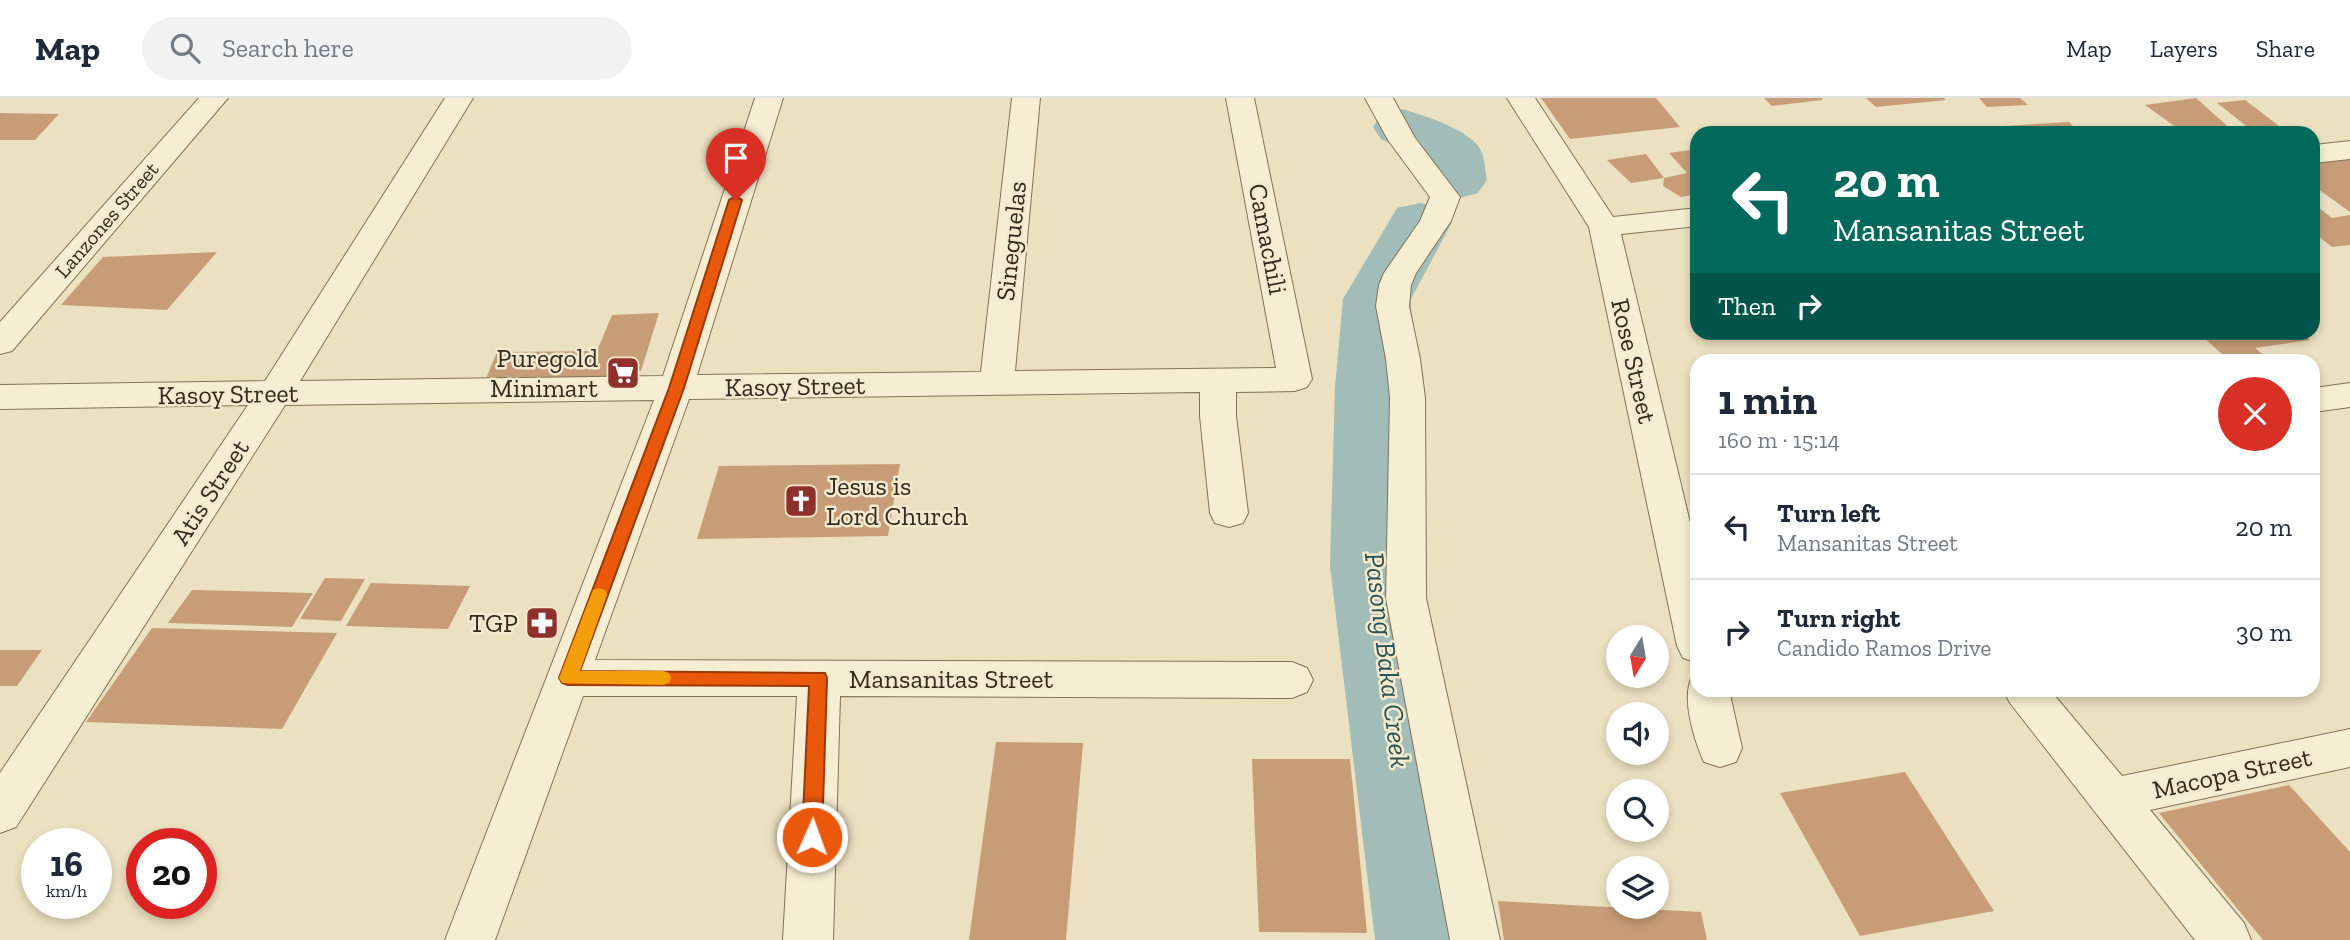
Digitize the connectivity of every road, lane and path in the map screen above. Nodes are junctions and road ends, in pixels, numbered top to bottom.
1 (214, 98) edge
2 (458, 98) edge
3 (769, 98) edge
4 (1026, 98) edge
5 (1240, 98) edge
6 (1379, 98) edge
7 (1521, 98) edge
8 (2350, 150) edge
9 (2320, 153) edge
10 (1690, 218) edge
11 (1604, 227) junction
12 (0, 343) edge
13 (1295, 379) joint
14 (1218, 380) junction
15 (997, 383) junction
16 (676, 388) junction
17 (275, 393) junction
18 (2350, 395) edge
19 (0, 397) edge
20 (2320, 399) edge
21 (1682, 499) edge
22 (1229, 513) dead end
23 (1690, 572) edge
24 (568, 678) junction
25 (819, 678) junction
26 (1292, 680) dead end
27 (1709, 697) edge
28 (2031, 697) edge
29 (1720, 748) dead end
30 (2350, 748) edge
31 (2113, 798) junction
32 (0, 812) edge
33 (470, 940) edge
34 (808, 940) edge
35 (1475, 940) edge
36 (2226, 940) edge

1 - 12 street, Lanzones Street
2 - 17 street, Atis Street
3 - 16 street
4 - 15 street, Sineguelas
5 - 13 street, Camachili
6 - 35 street
7 - 11 street, Rose Street
8 - 9 street
10 - 11 street
11 - 21 street, Rose Street
13 - 14 street, Kasoy Street
14 - 15 street, Kasoy Street
14 - 22 street
15 - 16 street, Kasoy Street
16 - 17 street, Kasoy Street
16 - 24 street
17 - 19 street, Kasoy Street
17 - 32 street, Atis Street
18 - 20 street
21 - 23 street, Rose Street
24 - 25 street, Mansanitas Street
24 - 33 street
25 - 26 street, Mansanitas Street
25 - 34 street
27 - 29 street
28 - 31 street
30 - 31 street, Macopa Street
31 - 36 street

